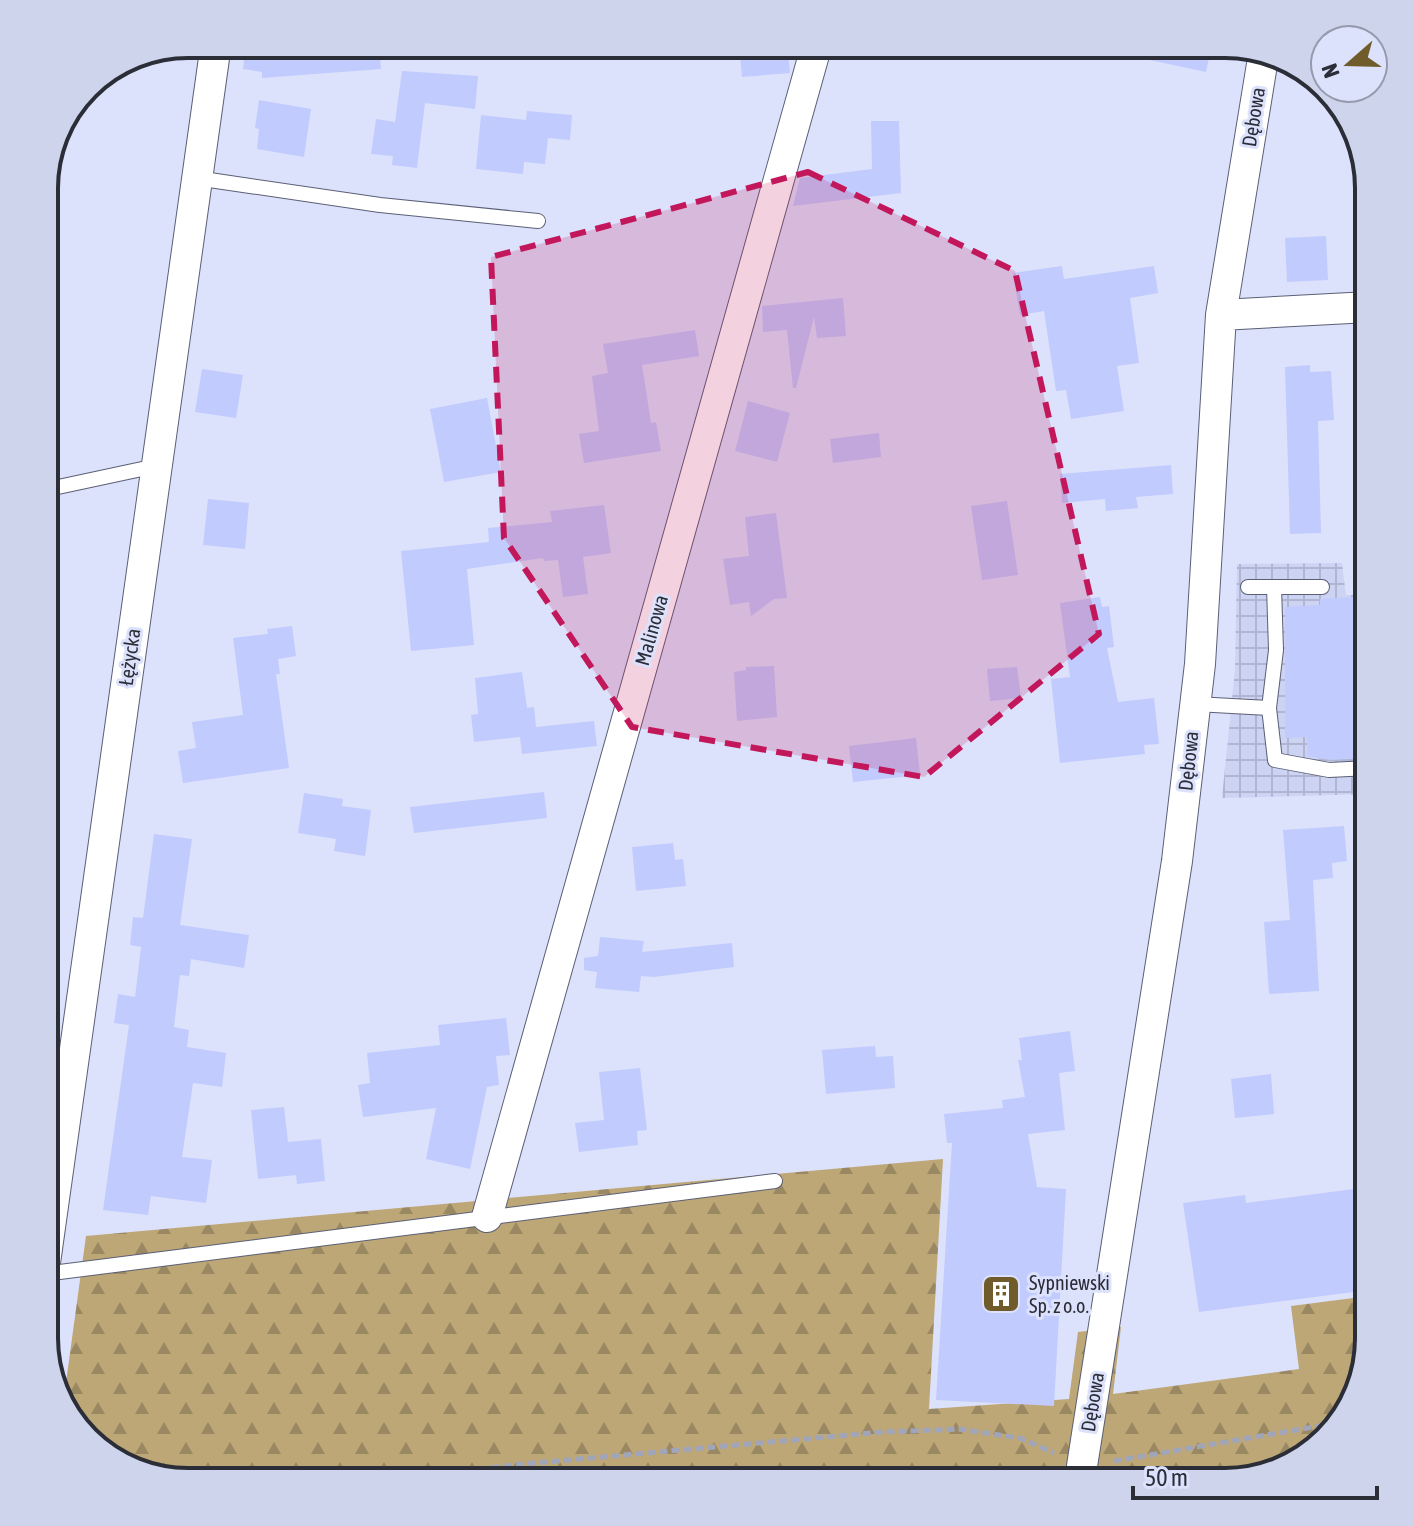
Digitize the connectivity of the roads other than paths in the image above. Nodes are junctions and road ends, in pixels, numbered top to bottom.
1 (214, 58) edge
2 (813, 58) edge
3 (1262, 63) edge
4 (196, 178) junction
5 (538, 221) dead end
6 (1355, 308) edge
7 (1221, 315) junction
8 (156, 466) junction
9 (58, 487) edge
10 (1248, 587) dead end
11 (1274, 587) junction
12 (1322, 587) dead end
13 (1195, 704) junction
14 (1269, 708) junction
15 (1355, 769) edge
16 (58, 1171) edge
17 (775, 1181) dead end
18 (487, 1217) junction
19 (58, 1270) edge
20 (1082, 1466) road end

1 - 4 street, Łężycka
2 - 18 street, Malinowa
3 - 7 street, Dębowa
4 - 5 lane
4 - 8 street, Łężycka
6 - 7 street
7 - 13 street, Dębowa
8 - 9 lane
8 - 16 street, Łężycka
10 - 11 lane
11 - 12 lane
11 - 14 lane
13 - 14 lane
13 - 20 street, Dębowa
14 - 15 lane
17 - 18 lane
18 - 19 lane

